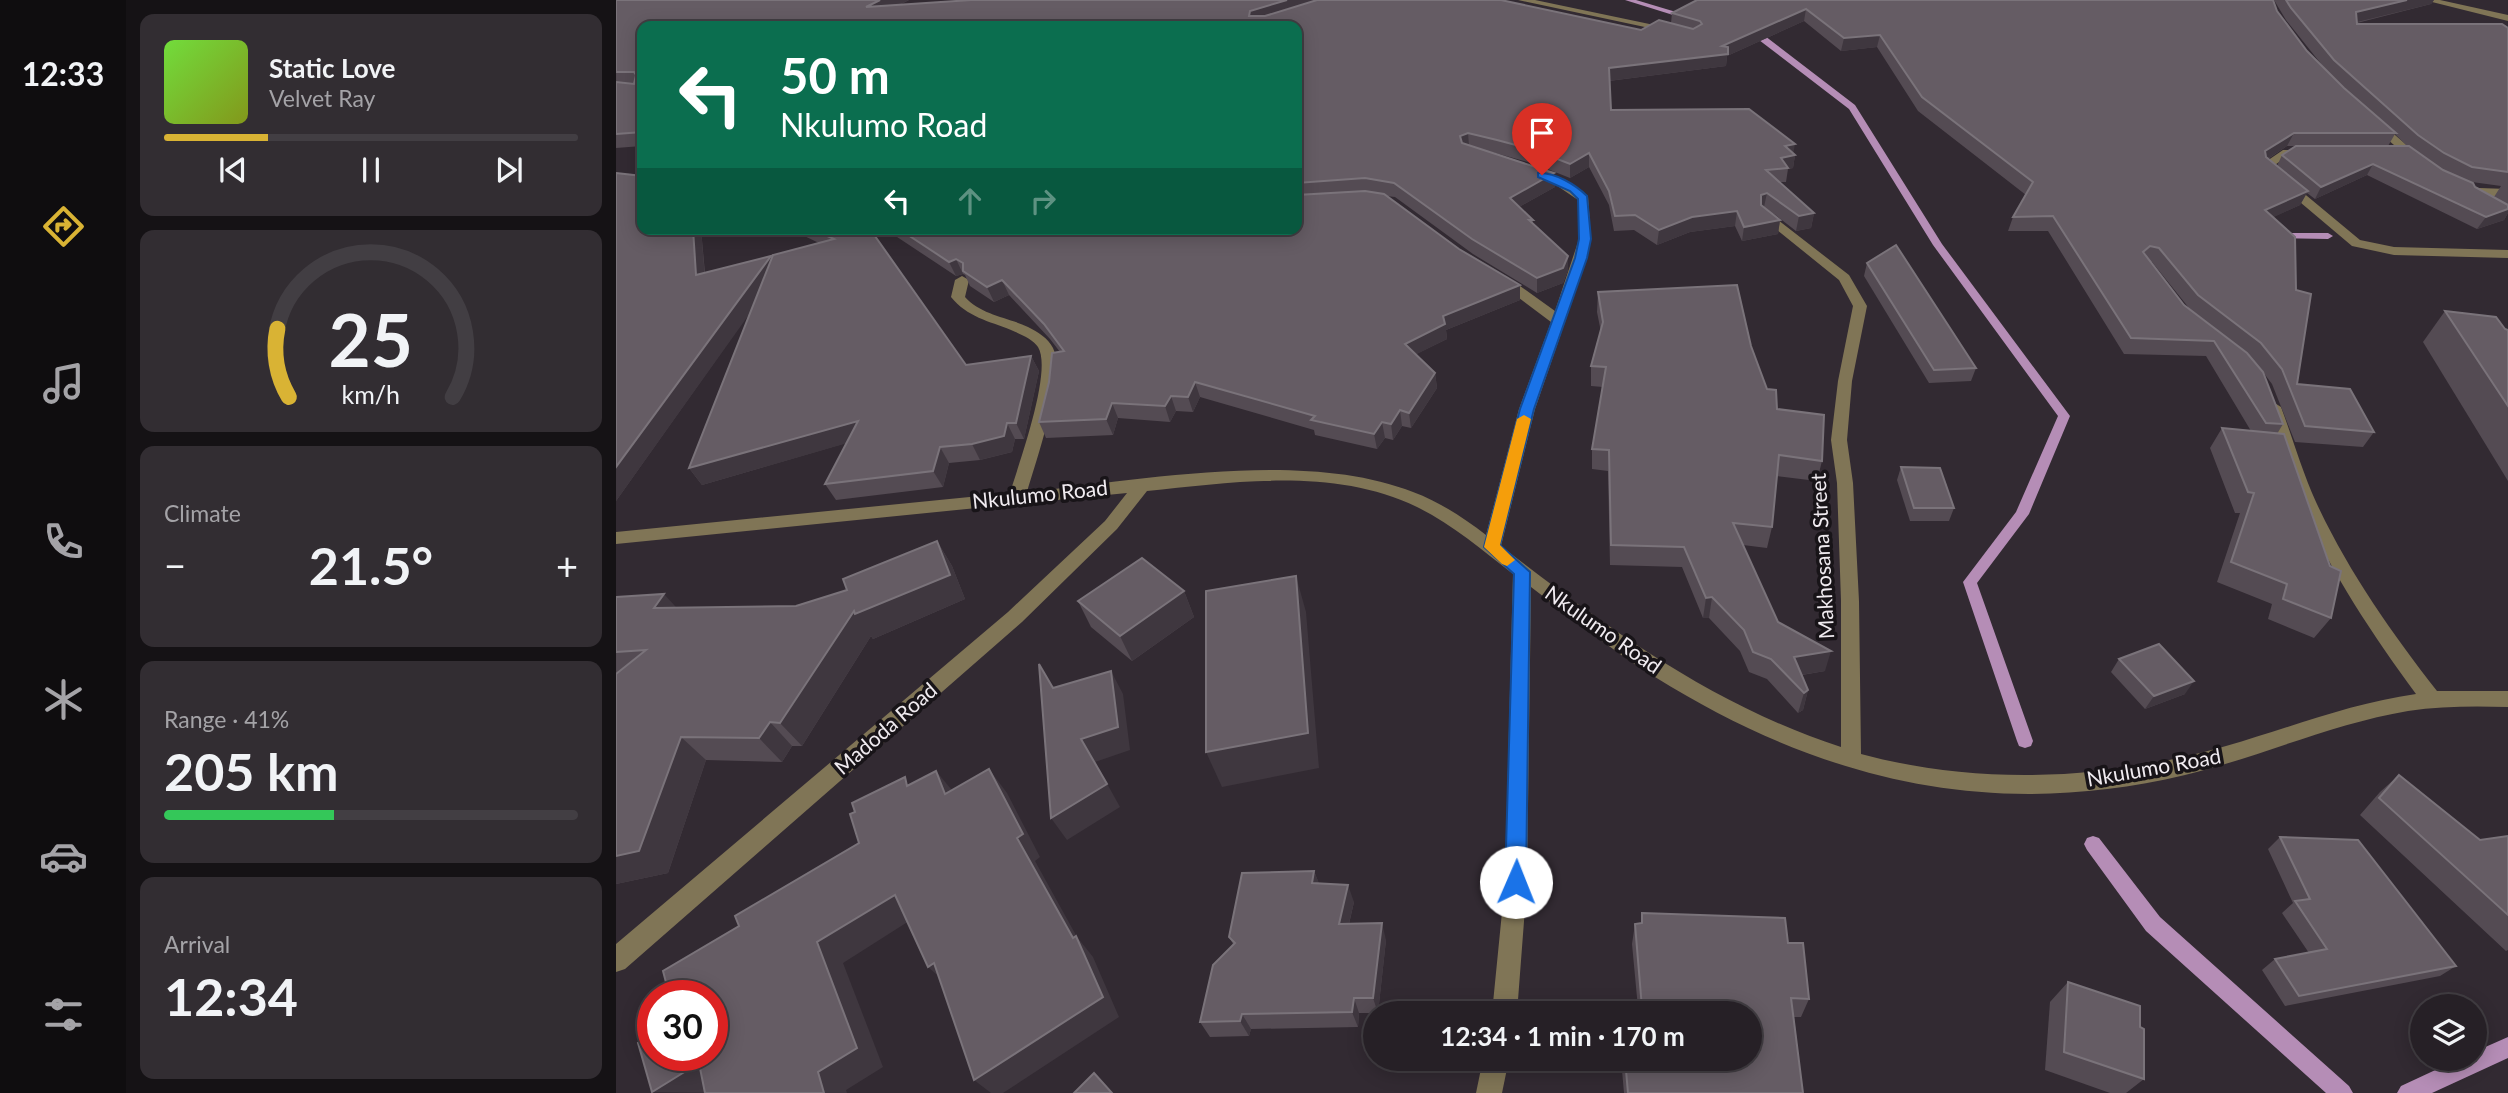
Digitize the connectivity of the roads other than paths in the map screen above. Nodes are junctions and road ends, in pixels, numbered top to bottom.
1 (1522, 0) edge
2 (2428, 0) edge
3 (2508, 18) edge
4 (1683, 33) edge
5 (2371, 119) edge
6 (2327, 152) edge
7 (1517, 167) edge
8 (2427, 168) edge
9 (2508, 193) edge
10 (2489, 204) edge
11 (1765, 214) edge
12 (2508, 254) edge
13 (1485, 269) edge
14 (962, 280) edge
15 (1558, 320) junction
16 (2268, 395) edge
17 (1143, 485) junction
18 (1017, 497) junction
19 (616, 538) edge
20 (1492, 547) junction
21 (1522, 572) junction
22 (2508, 699) edge
23 (2432, 700) junction
24 (1851, 758) junction
25 (616, 960) edge
26 (1505, 1001) edge
27 (1494, 1071) edge
28 (1489, 1093) edge

1 - 4 street
2 - 3 street
5 - 8 street
6 - 12 street
7 - 15 street
9 - 10 street
11 - 24 street, Makhosana Street
13 - 15 street
14 - 18 street
15 - 20 street
16 - 23 street
17 - 18 street, Nkulumo Road
17 - 20 street, Nkulumo Road
17 - 25 street, Madoda Road
18 - 19 street, Nkulumo Road
20 - 21 street, Nkulumo Road
21 - 24 street, Nkulumo Road
21 - 26 street
22 - 23 street, Nkulumo Road
23 - 24 street, Nkulumo Road
27 - 28 street

